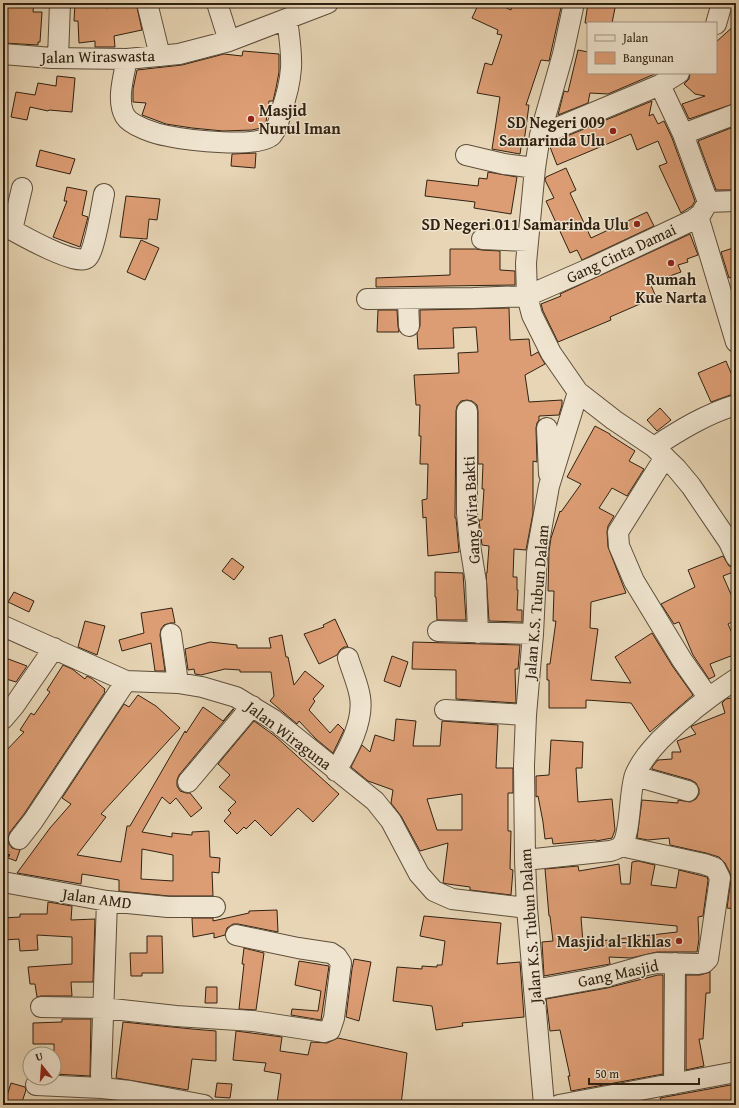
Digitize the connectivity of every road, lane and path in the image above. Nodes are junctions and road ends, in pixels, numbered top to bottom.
1 (60, 3) edge
2 (147, 3) edge
3 (217, 3) edge
4 (328, 3) edge
5 (574, 3) edge
6 (722, 3) edge
7 (287, 19) junction
8 (717, 22) edge
9 (229, 41) junction
10 (3, 54) edge
11 (160, 56) junction
12 (58, 58) junction
13 (127, 59) junction
14 (677, 74) edge
15 (660, 85) junction
16 (736, 114) edge
17 (684, 134) junction
18 (540, 135) junction
19 (466, 155) dead end
20 (535, 168) junction
21 (22, 188) dead end
22 (104, 194) dead end
23 (736, 200) edge
24 (703, 209) junction
25 (7, 228) edge
26 (482, 239) dead end
27 (528, 240) junction
28 (527, 296) junction
29 (367, 299) dead end
30 (408, 300) junction
31 (408, 326) dead end
32 (736, 342) edge
33 (578, 392) junction
34 (736, 406) edge
35 (467, 410) dead end
36 (547, 428) dead end
37 (660, 452) junction
38 (550, 486) junction
39 (736, 557) edge
40 (3, 626) edge
41 (438, 631) dead end
42 (478, 633) junction
43 (171, 634) dead end
44 (533, 634) junction
45 (54, 648) junction
46 (348, 658) dead end
47 (736, 679) edge
48 (126, 681) junction
49 (178, 683) junction
50 (708, 697) junction
51 (252, 706) junction
52 (445, 710) dead end
53 (526, 715) junction
54 (3, 719) edge
55 (336, 771) junction
56 (635, 776) junction
57 (188, 782) dead end
58 (688, 790) dead end
59 (19, 839) dead end
60 (621, 846) junction
61 (525, 860) junction
62 (3, 882) edge
63 (107, 902) junction
64 (215, 907) dead end
65 (527, 908) junction
66 (236, 935) dead end
67 (676, 963) junction
68 (534, 990) junction
69 (41, 1007) dead end
70 (103, 1008) junction
71 (736, 1072) edge
72 (674, 1084) junction
73 (58, 1086) edge
74 (102, 1088) junction
75 (204, 1105) edge
76 (544, 1105) edge
77 (559, 1105) edge

1 - 12 street
2 - 11 street
3 - 9 street
4 - 7 street, Jalan Wiraswasta
5 - 18 street
6 - 8 street
7 - 9 street, Jalan Wiraswasta
7 - 13 street
9 - 11 street, Jalan Wiraswasta
10 - 12 street, Jalan Wiraswasta
11 - 13 street, Jalan Wiraswasta
12 - 13 street, Jalan Wiraswasta
14 - 15 street
15 - 17 street
15 - 18 street
16 - 17 street
17 - 24 street
18 - 20 street
19 - 20 street
20 - 27 street
21 - 25 street
22 - 25 street
23 - 24 street
24 - 28 street, Gang Cinta Damai
24 - 32 street
26 - 27 street
27 - 28 street
28 - 30 street
28 - 33 street
29 - 30 street
30 - 31 street
33 - 37 street
33 - 38 street, Jalan K.S. Tubun Dalam
34 - 37 street
35 - 42 street, Gang Wira Bakti
36 - 38 street
37 - 39 street
37 - 50 street
38 - 44 street, Jalan K.S. Tubun Dalam
40 - 45 street, Jalan Wiraguna
41 - 42 street
42 - 44 street
43 - 49 street
44 - 53 street, Jalan K.S. Tubun Dalam
45 - 48 street, Jalan Wiraguna
45 - 54 street
46 - 55 street
47 - 50 street
48 - 49 street, Jalan Wiraguna
48 - 59 street
49 - 51 street, Jalan Wiraguna
50 - 56 street
51 - 55 street, Jalan Wiraguna
51 - 57 street
52 - 53 street
53 - 61 street, Jalan K.S. Tubun Dalam
55 - 65 street, Jalan Wiraguna
56 - 58 street
56 - 60 street
60 - 61 street
60 - 67 street, Gang Masjid
61 - 65 street, Jalan K.S. Tubun Dalam
62 - 63 street, Jalan AMD
63 - 64 street, Jalan AMD
63 - 70 street
65 - 68 street, Jalan K.S. Tubun Dalam
66 - 70 street
67 - 68 street, Gang Masjid
67 - 72 street
68 - 76 street, Jalan K.S. Tubun Dalam
69 - 70 street
70 - 74 street
71 - 72 street
72 - 77 street
73 - 74 street
74 - 75 street

